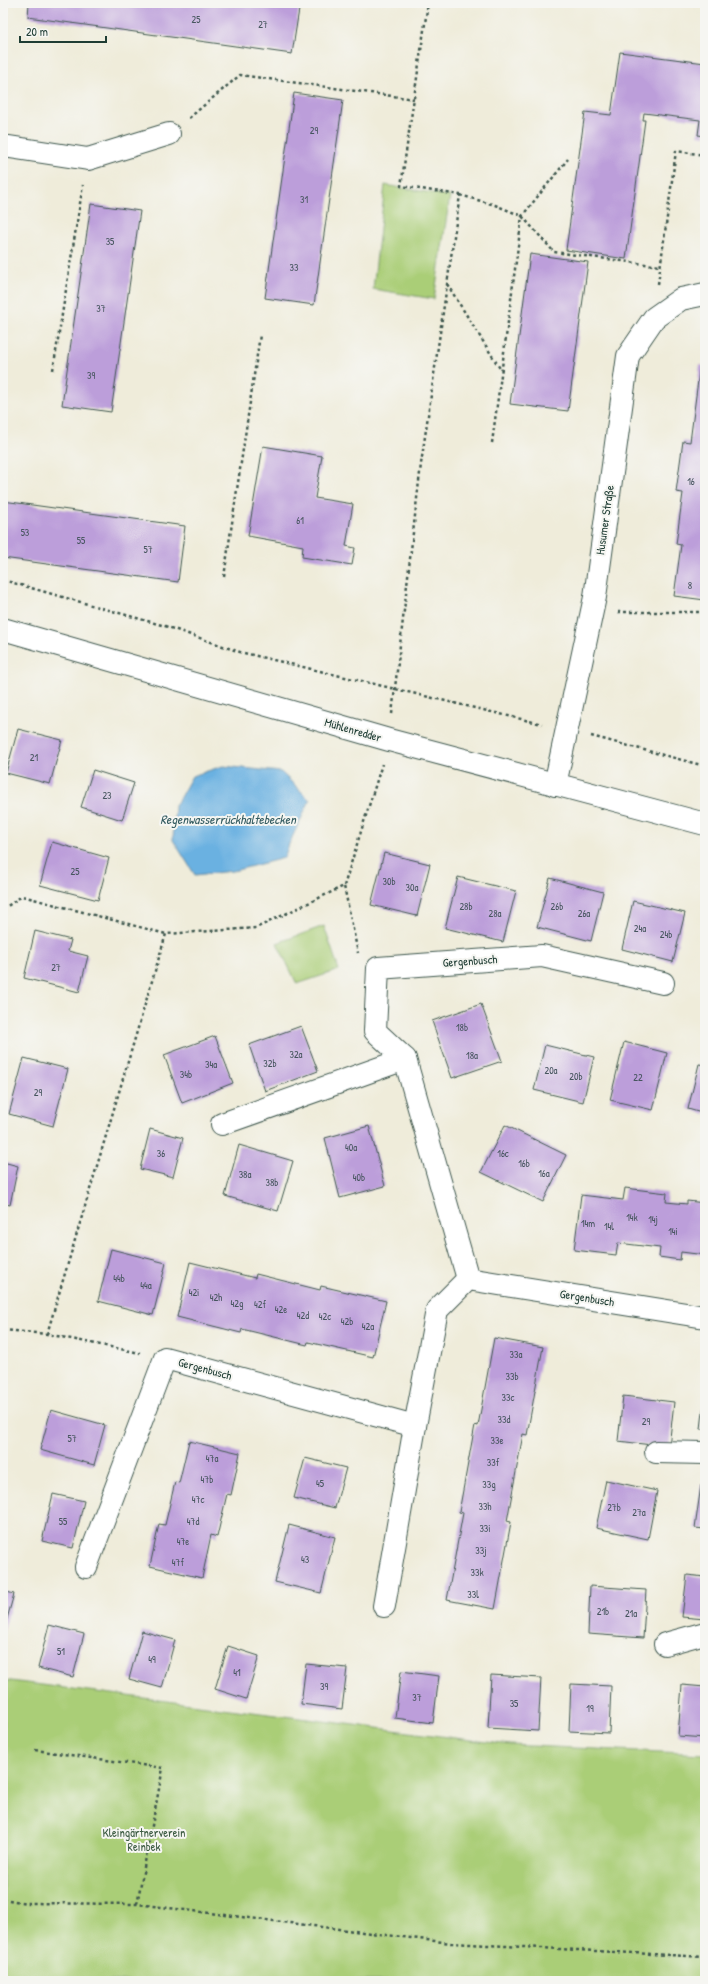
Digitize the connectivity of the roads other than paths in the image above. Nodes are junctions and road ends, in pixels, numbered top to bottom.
1 (170, 134) road end
2 (3, 146) edge
3 (705, 294) edge
4 (3, 629) edge
5 (555, 785) junction
6 (705, 824) edge
7 (663, 983) dead end
8 (405, 1059) junction
9 (222, 1124) dead end
10 (468, 1279) junction
11 (705, 1317) edge
12 (415, 1426) junction
13 (656, 1452) dead end
14 (705, 1453) edge
15 (86, 1568) dead end
16 (384, 1606) dead end
17 (705, 1633) edge
18 (665, 1644) dead end

1 - 2 street
3 - 5 street, Husumer Straße
4 - 5 street, Mühlenredder
5 - 6 street, Mühlenredder
7 - 8 street, Gergenbusch
8 - 9 street
8 - 10 street
10 - 11 street, Gergenbusch
10 - 12 street
12 - 15 street, Gergenbusch
12 - 16 street
13 - 14 street
17 - 18 street

